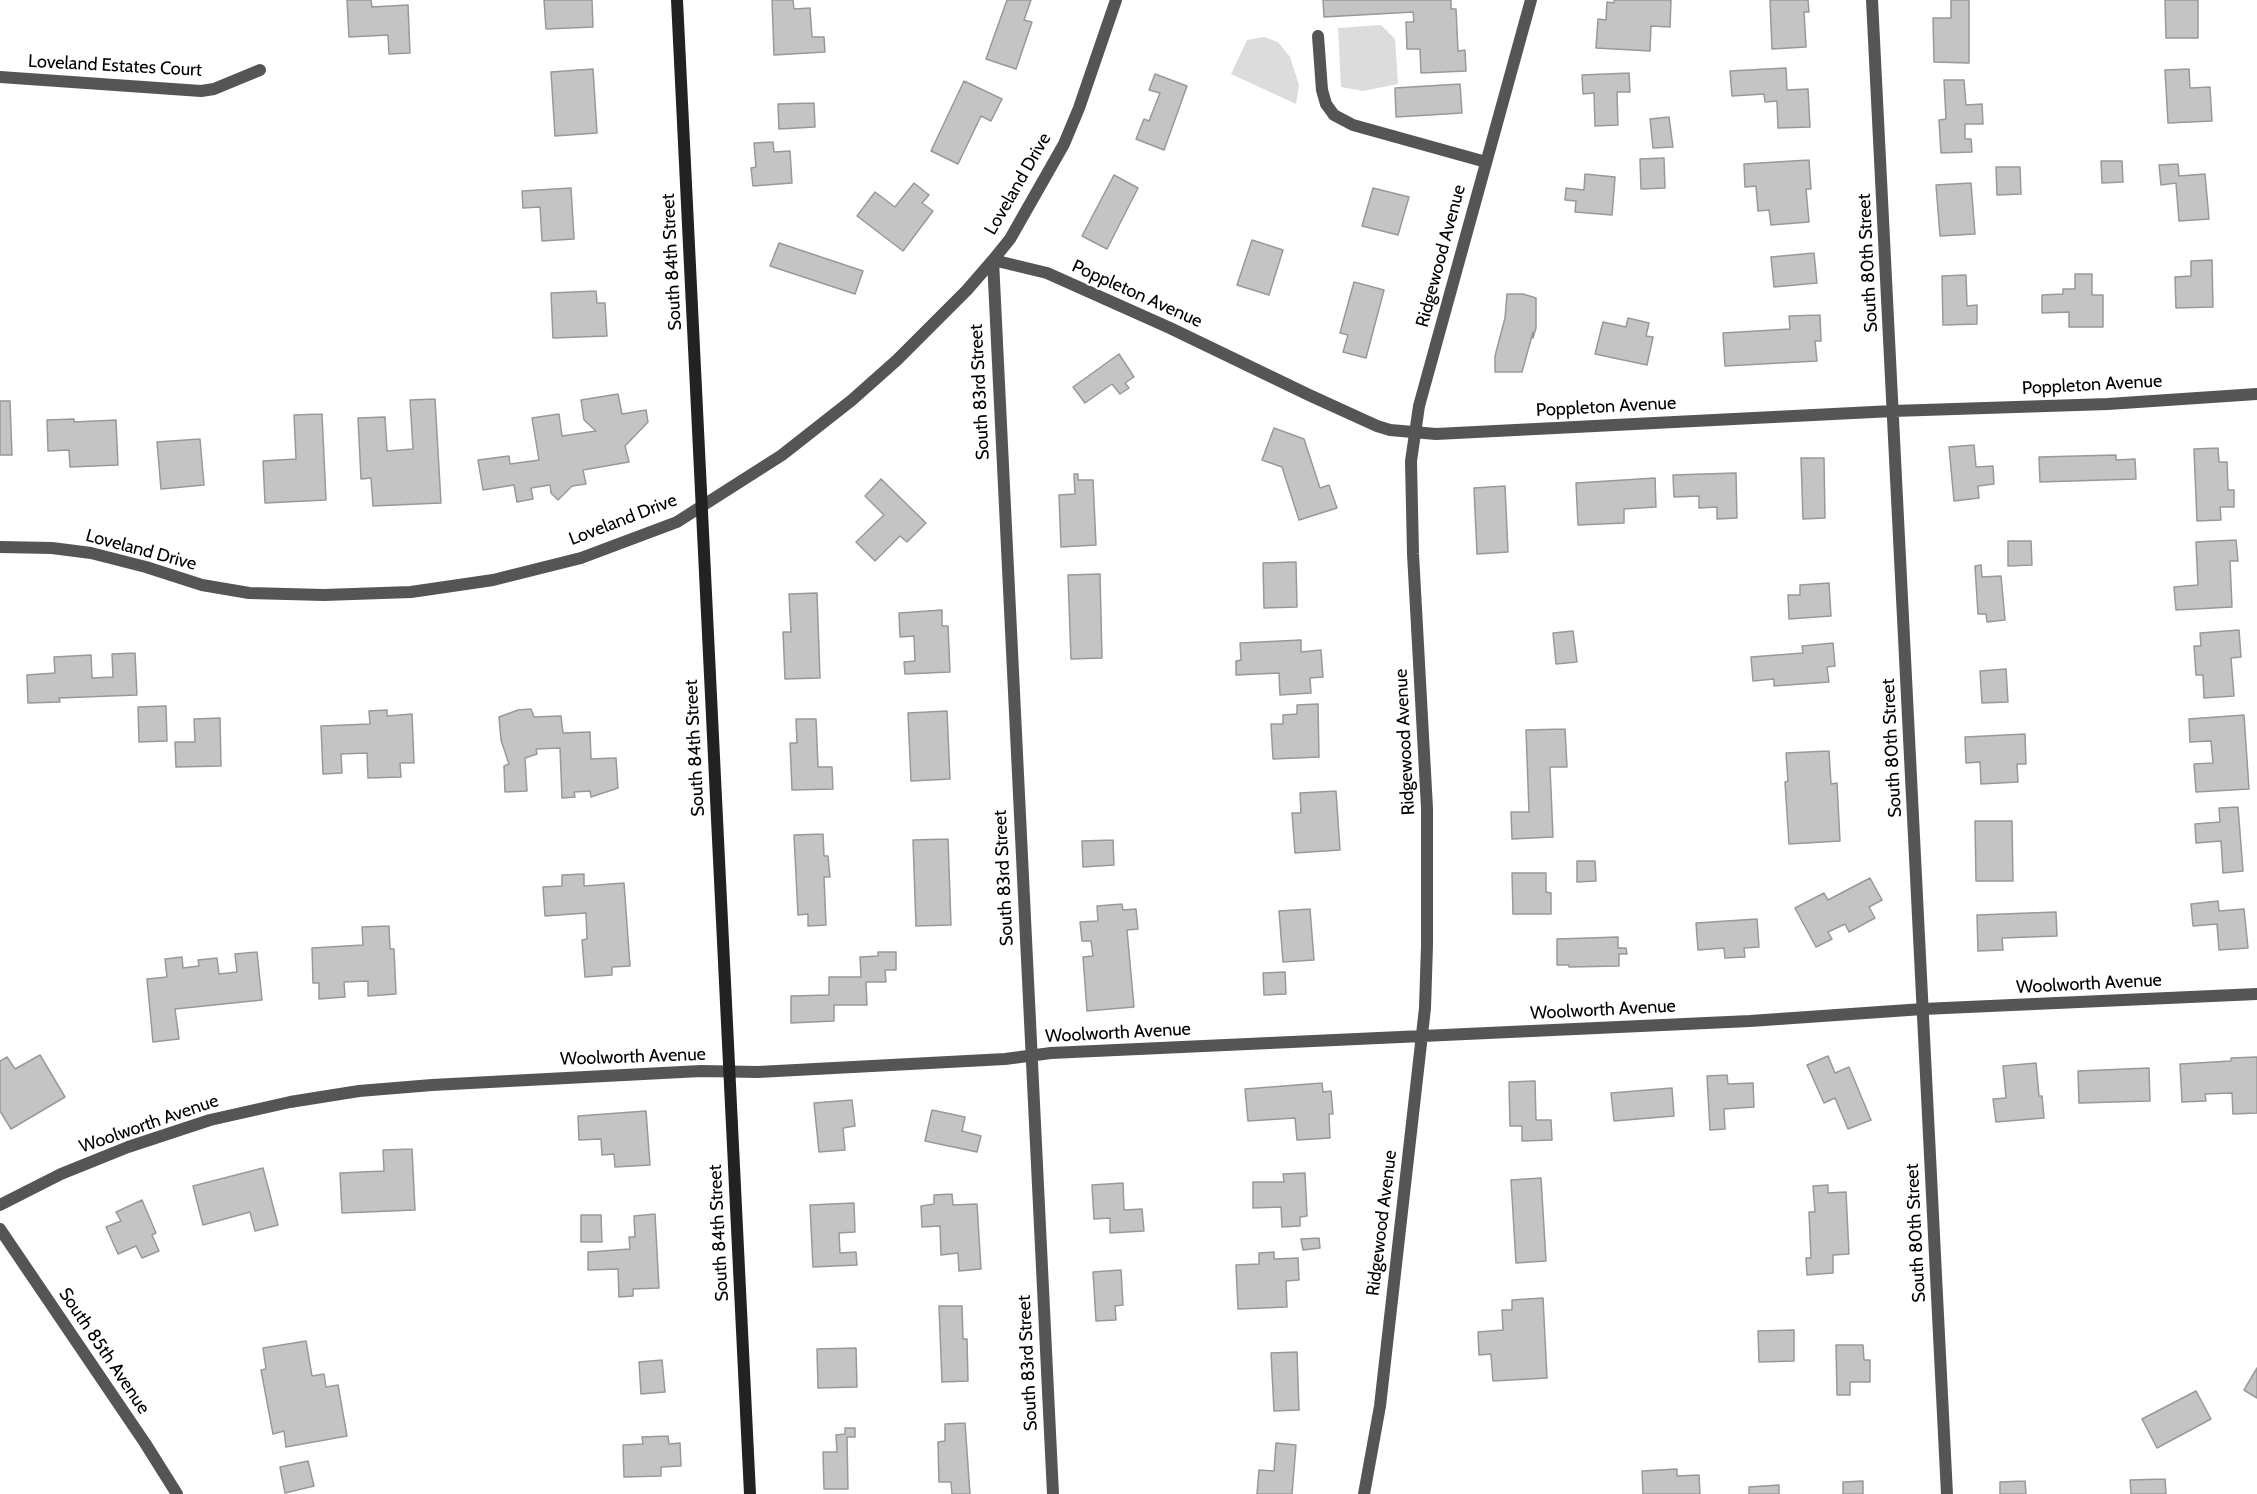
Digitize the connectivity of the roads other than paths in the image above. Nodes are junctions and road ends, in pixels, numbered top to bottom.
1 (677, 0) edge
2 (1116, 0) edge
3 (1531, 0) edge
4 (1872, 0) edge
5 (1318, 36) dead end
6 (260, 70) dead end
7 (0, 77) edge
8 (1486, 162) junction
9 (993, 260) junction
10 (2257, 394) edge
11 (1893, 411) junction
12 (1415, 432) junction
13 (702, 506) junction
14 (0, 547) edge
15 (2257, 994) edge
16 (1923, 1009) junction
17 (1422, 1036) junction
18 (1031, 1056) junction
19 (729, 1072) junction
20 (0, 1205) edge
21 (0, 1229) edge
22 (177, 1494) edge
23 (750, 1494) edge
24 (1053, 1494) edge
25 (1364, 1494) edge
26 (1947, 1494) edge

1 - 13 main road, South 84th Street
2 - 9 street, Loveland Drive
3 - 8 street, Ridgewood Avenue
4 - 11 street, South 80th Street
5 - 8 street
6 - 7 street, Loveland Estates Court
8 - 12 street, Ridgewood Avenue
9 - 12 street, Poppleton Avenue
9 - 13 street, Loveland Drive
9 - 18 street, South 83rd Street
10 - 11 street, Poppleton Avenue
11 - 12 street, Poppleton Avenue
11 - 16 street, South 80th Street
12 - 17 street, Ridgewood Avenue
13 - 14 street, Loveland Drive
13 - 19 main road, South 84th Street
15 - 16 street, Woolworth Avenue
16 - 17 street, Woolworth Avenue
16 - 26 street, South 80th Street
17 - 18 street, Woolworth Avenue
17 - 25 street, Ridgewood Avenue
18 - 19 street, Woolworth Avenue
18 - 24 street, South 83rd Street
19 - 20 street, Woolworth Avenue
19 - 23 main road, South 84th Street
21 - 22 street, South 85th Avenue

